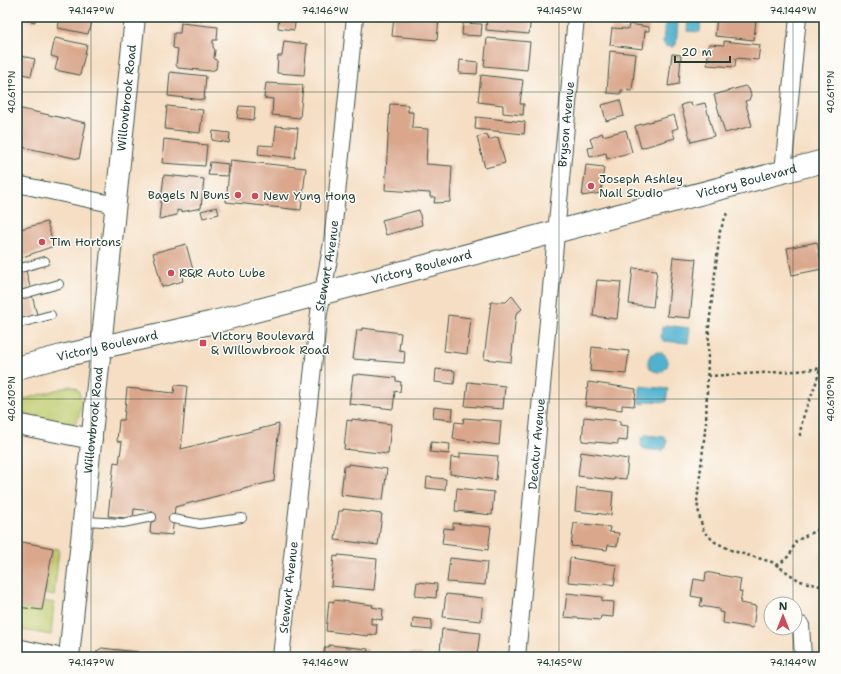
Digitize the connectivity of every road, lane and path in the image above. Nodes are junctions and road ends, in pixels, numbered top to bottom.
1 (135, 17) edge
2 (355, 17) edge
3 (576, 17) edge
4 (798, 17) edge
5 (824, 161) edge
6 (783, 172) junction
7 (17, 184) edge
8 (116, 205) junction
9 (728, 213) dead end
10 (557, 232) junction
11 (45, 261) dead end
12 (17, 269) edge
13 (59, 284) dead end
14 (323, 293) junction
15 (17, 296) edge
16 (51, 315) dead end
17 (17, 324) edge
18 (101, 348) junction
19 (17, 368) edge
20 (820, 368) junction
21 (824, 368) edge
22 (708, 376) junction
23 (17, 424) edge
24 (800, 436) dead end
25 (92, 439) junction
26 (152, 517) dead end
27 (242, 518) dead end
28 (174, 519) dead end
29 (83, 521) junction
30 (824, 526) edge
31 (777, 566) junction
32 (824, 587) edge
33 (802, 636) edge
34 (17, 647) edge
35 (63, 657) edge
36 (69, 657) edge
37 (281, 657) edge
38 (517, 657) edge
39 (803, 657) edge

1 - 8 street, Willowbrook Road
2 - 14 street, Stewart Avenue
3 - 10 street, Bryson Avenue
4 - 6 street
5 - 6 main road, Victory Boulevard
6 - 10 main road, Victory Boulevard
7 - 8 street
8 - 18 street, Willowbrook Road
9 - 22 path
10 - 14 main road, Victory Boulevard
10 - 38 street, Decatur Avenue
11 - 12 lane
13 - 15 lane
14 - 18 main road, Victory Boulevard
14 - 37 street, Stewart Avenue
16 - 17 lane
18 - 19 main road, Victory Boulevard
18 - 25 street, Willowbrook Road
20 - 21 path
20 - 22 path
20 - 24 path
22 - 31 path
23 - 25 street
25 - 29 street, Willowbrook Road
26 - 29 lane
27 - 28 lane
29 - 36 street, Willowbrook Road
30 - 31 path
31 - 32 path
33 - 39 street
34 - 35 street

